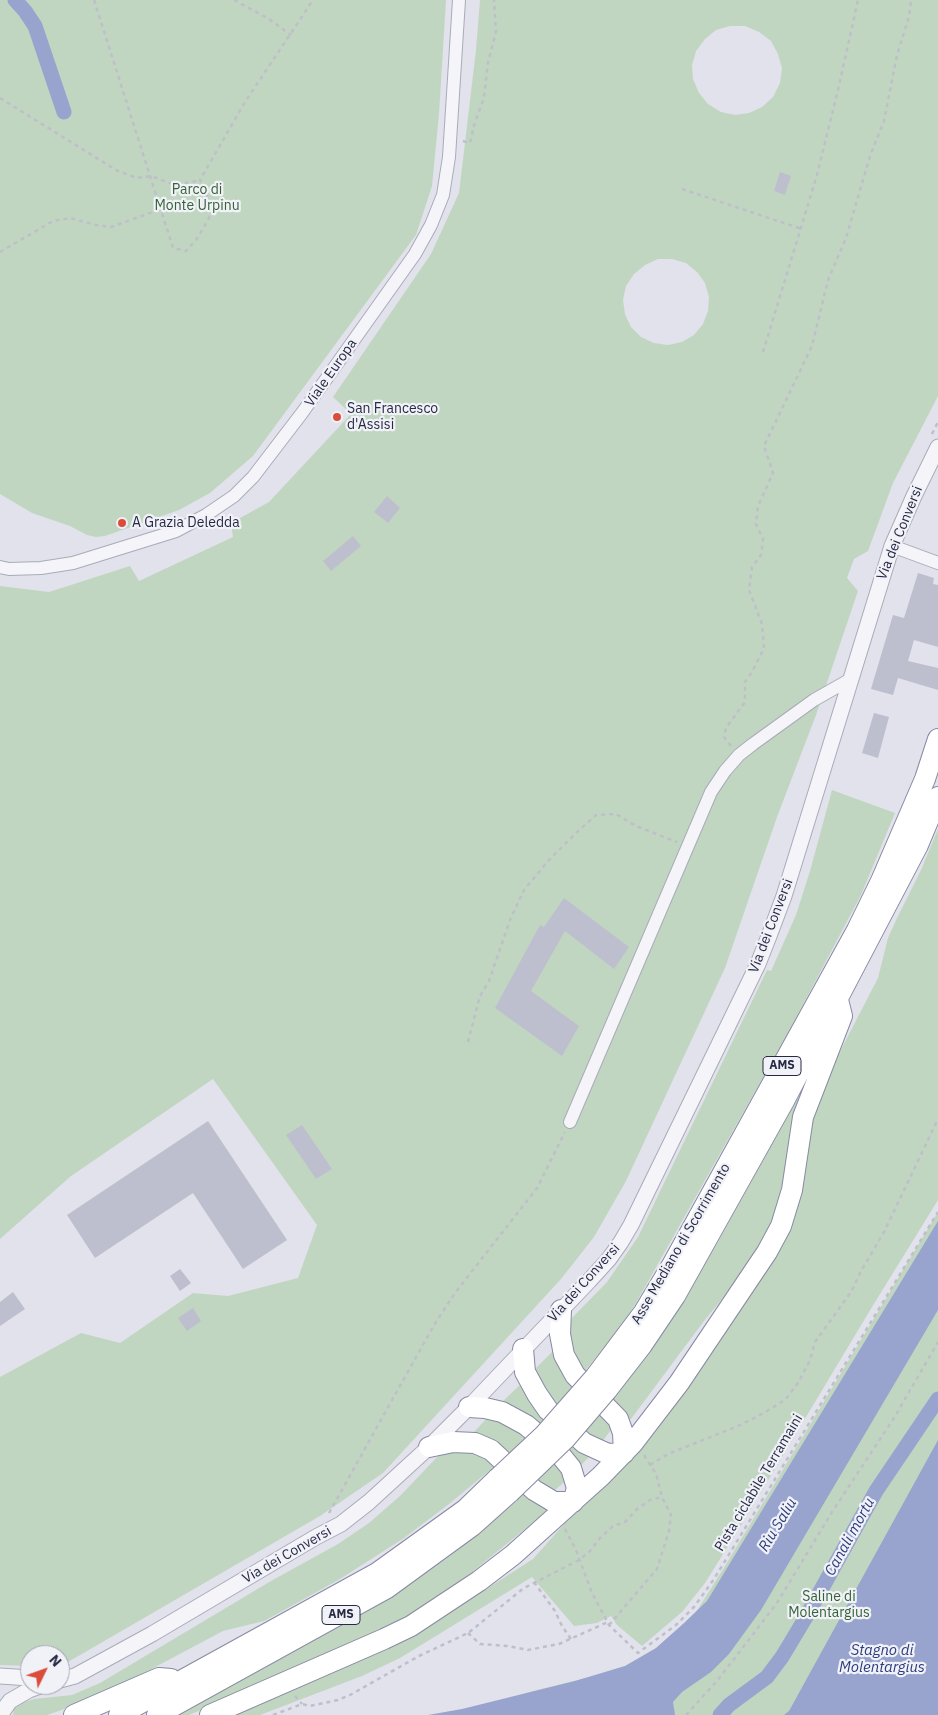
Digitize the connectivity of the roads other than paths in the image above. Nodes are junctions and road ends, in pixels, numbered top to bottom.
1 (459, 0) edge
2 (933, 444) edge
3 (892, 546) junction
4 (938, 563) edge
5 (0, 567) edge
6 (851, 679) junction
7 (938, 739) edge
8 (938, 797) edge
9 (838, 1000) junction
10 (570, 1122) road end
11 (561, 1310) junction
12 (522, 1349) junction
13 (601, 1384) junction
14 (469, 1407) junction
15 (429, 1447) junction
16 (628, 1448) junction
17 (504, 1485) junction
18 (573, 1502) junction
19 (0, 1676) edge
20 (20, 1677) edge
21 (70, 1677) edge
22 (180, 1680) junction
23 (20, 1695) edge
24 (0, 1715) edge
25 (74, 1715) edge
26 (119, 1715) edge
27 (157, 1715) edge
28 (210, 1715) edge

1 - 5 street, Viale Europa
2 - 3 street, Via dei Conversi
3 - 4 street
3 - 6 street, Via dei Conversi
6 - 10 street
6 - 11 street, Via dei Conversi
7 - 13 highway, Asse Mediano di Scorrimento / AMS
8 - 9 highway, Asse Mediano di Scorrimento / AMS
9 - 13 highway, Asse Mediano di Scorrimento / AMS
9 - 16 highway
11 - 12 street, Via dei Conversi
11 - 16 highway
12 - 14 street, Via dei Conversi
12 - 16 highway
13 - 17 highway, Asse Mediano di Scorrimento / AMS, bridge
14 - 15 street, Via dei Conversi
14 - 18 highway
15 - 18 highway
15 - 21 street, Via dei Conversi
16 - 18 highway
17 - 22 highway, Asse Mediano di Scorrimento / AMS
17 - 27 highway, Asse Mediano di Scorrimento / AMS
18 - 28 highway
19 - 20 street
22 - 25 highway
22 - 26 highway, Asse Mediano di Scorrimento / AMS
23 - 24 street

